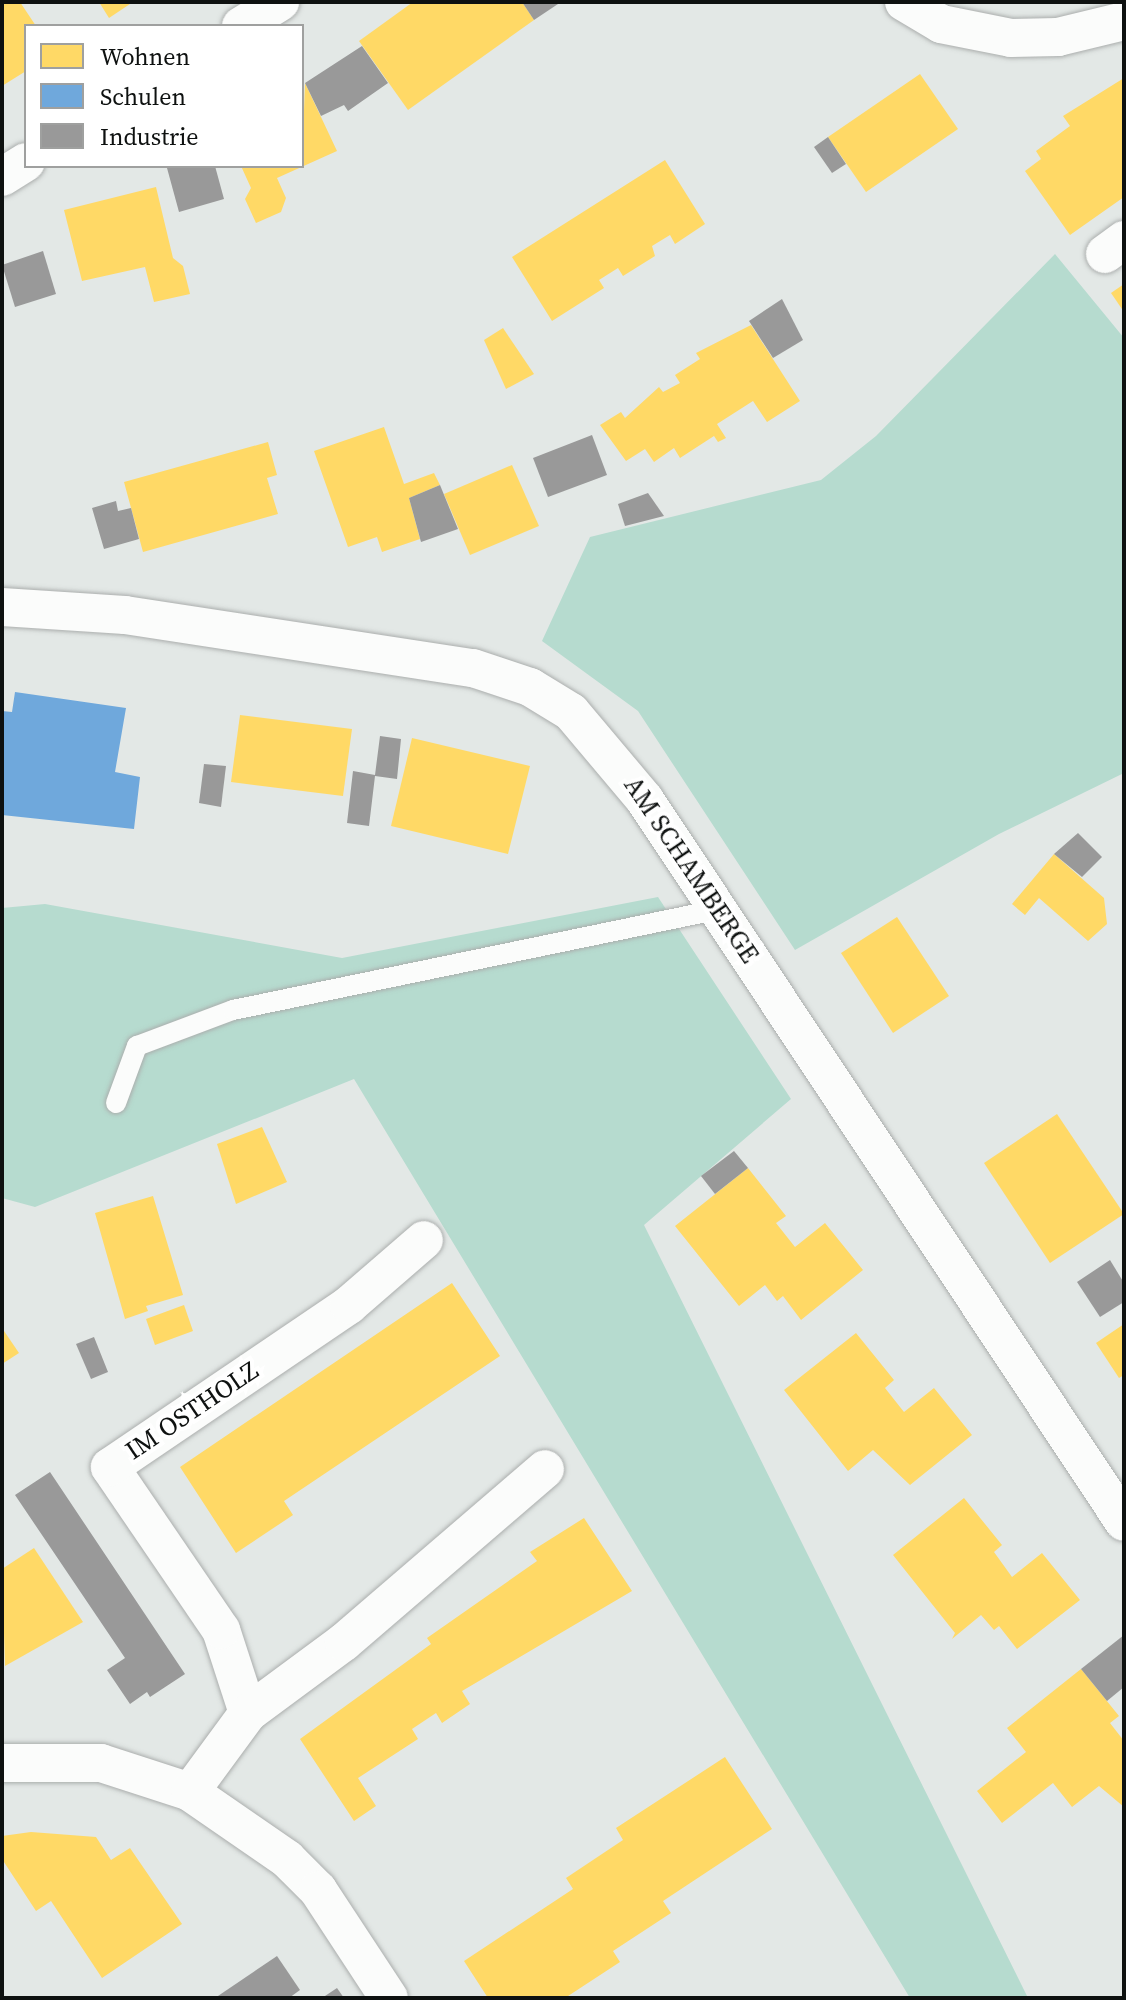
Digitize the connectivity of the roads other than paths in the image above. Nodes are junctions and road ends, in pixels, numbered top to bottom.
1 (280, 2) edge
2 (904, 2) edge
3 (1124, 21) edge
4 (244, 24) edge
5 (24, 163) edge
6 (2, 177) edge
7 (2, 607) edge
8 (717, 910) junction
9 (116, 1103) dead end
10 (424, 1240) dead end
11 (545, 1469) dead end
12 (1124, 1522) edge
13 (248, 1713) junction
14 (2, 1763) edge
15 (190, 1792) junction
16 (389, 1998) edge

1 - 4 street
2 - 3 street
5 - 6 street
7 - 8 street, AM SCHAMBERGE
8 - 9 lane
8 - 12 street, AM SCHAMBERGE
10 - 13 street, IM OSTHOLZ
11 - 13 street
13 - 15 street
14 - 15 street
15 - 16 street

